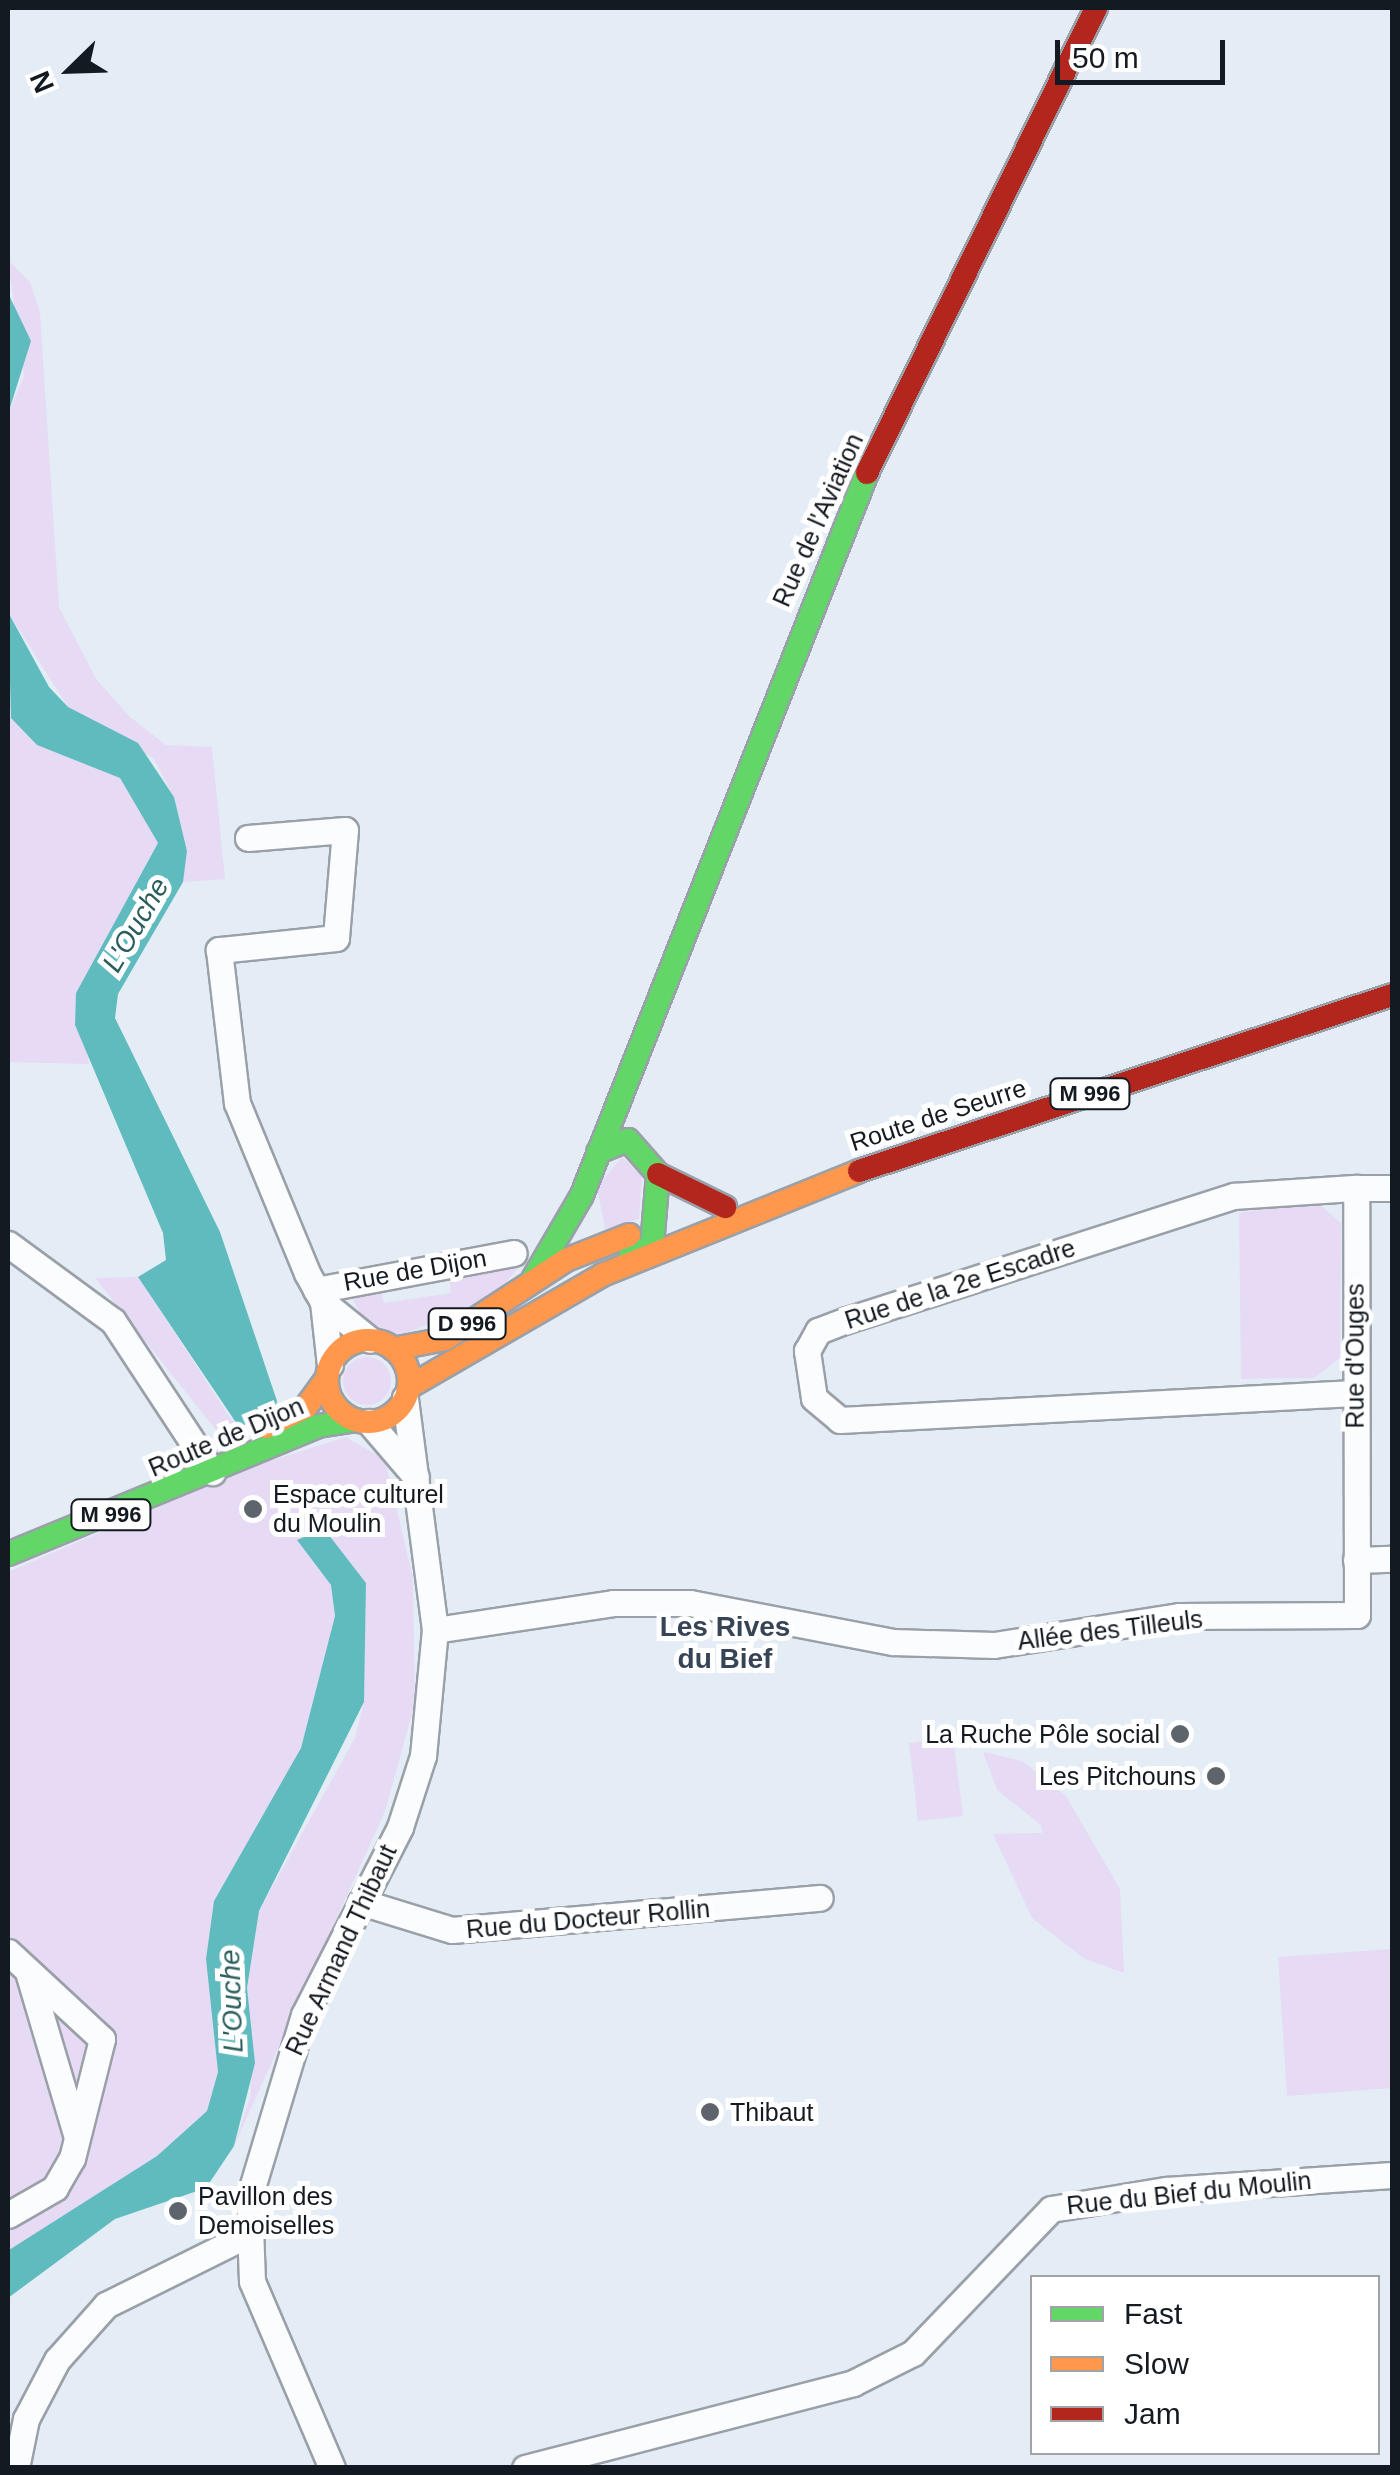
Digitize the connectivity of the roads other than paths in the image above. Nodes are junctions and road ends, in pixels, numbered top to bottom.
1 (1096, 8) edge
2 (248, 838) dead end
3 (1392, 995) edge
4 (629, 1072) junction
5 (636, 1146) junction
6 (598, 1152) junction
7 (658, 1174) junction
8 (1356, 1188) junction
9 (1392, 1188) edge
10 (582, 1195) junction
11 (788, 1195) junction
12 (725, 1207) junction
13 (658, 1224) junction
14 (8, 1244) edge
15 (601, 1246) junction
16 (514, 1252) dead end
17 (646, 1255) junction
18 (533, 1279) junction
19 (320, 1296) junction
20 (382, 1344) junction
21 (328, 1372) junction
22 (407, 1393) junction
23 (1355, 1394) junction
24 (312, 1417) junction
25 (363, 1422) junction
26 (209, 1462) junction
27 (416, 1476) junction
28 (8, 1530) edge
29 (8, 1554) edge
30 (1356, 1560) junction
31 (1392, 1560) edge
32 (1251, 1617) joint
33 (436, 1630) junction
34 (820, 1898) dead end
35 (361, 1902) junction
36 (8, 1952) edge
37 (28, 1972) junction
38 (77, 2136) junction
39 (1392, 2175) edge
40 (8, 2214) edge
41 (247, 2235) junction
42 (16, 2468) edge
43 (332, 2468) edge
44 (524, 2468) edge

1 - 4 main road, Rue de l'Aviation
2 - 19 street
3 - 11 main road, Route de Seurre / M 996
4 - 5 main road
4 - 6 main road, Rue de l'Aviation
5 - 6 main road
5 - 7 main road
6 - 10 main road
7 - 12 main road
7 - 13 main road
8 - 9 street
8 - 23 street, Rue d'Ouges
8 - 23 street, Rue de la 2e Escadre
10 - 15 main road
10 - 18 main road
11 - 12 main road, Route de Seurre / M 996
11 - 17 main road, Route de Seurre / M 996
12 - 13 main road, Route de Seurre / M 996
13 - 15 main road, Route de Seurre / M 996
13 - 17 main road
14 - 26 street
15 - 17 main road
15 - 18 main road, Route de Seurre / M 996
16 - 19 street, Rue de Dijon
17 - 22 main road, M 996
18 - 20 main road, D 996
19 - 20 street
19 - 21 street
20 - 21 main road
20 - 22 main road
21 - 24 main road, Route de Dijon
21 - 25 main road
22 - 25 main road
22 - 27 street, Rue Armand Thibaut
23 - 30 street, Rue d'Ouges
24 - 25 main road, Route de Dijon / M 996
24 - 26 main road, Route de Dijon / M 996
25 - 27 street
26 - 28 main road, Route de Dijon / M 996
26 - 29 main road, Route de Dijon / M 996
27 - 33 street, Rue Armand Thibaut
30 - 31 street
30 - 32 street, Rue d'Ouges
32 - 33 street, Allée des Tilleuls
33 - 35 street, Rue Armand Thibaut
34 - 35 street, Rue du Docteur Rollin
35 - 41 street, Rue Armand Thibaut
36 - 37 street
37 - 38 street
37 - 38 street
38 - 40 street
39 - 44 street, Rue du Bief du Moulin
41 - 42 street
41 - 43 street, Rue Armand Thibaut

